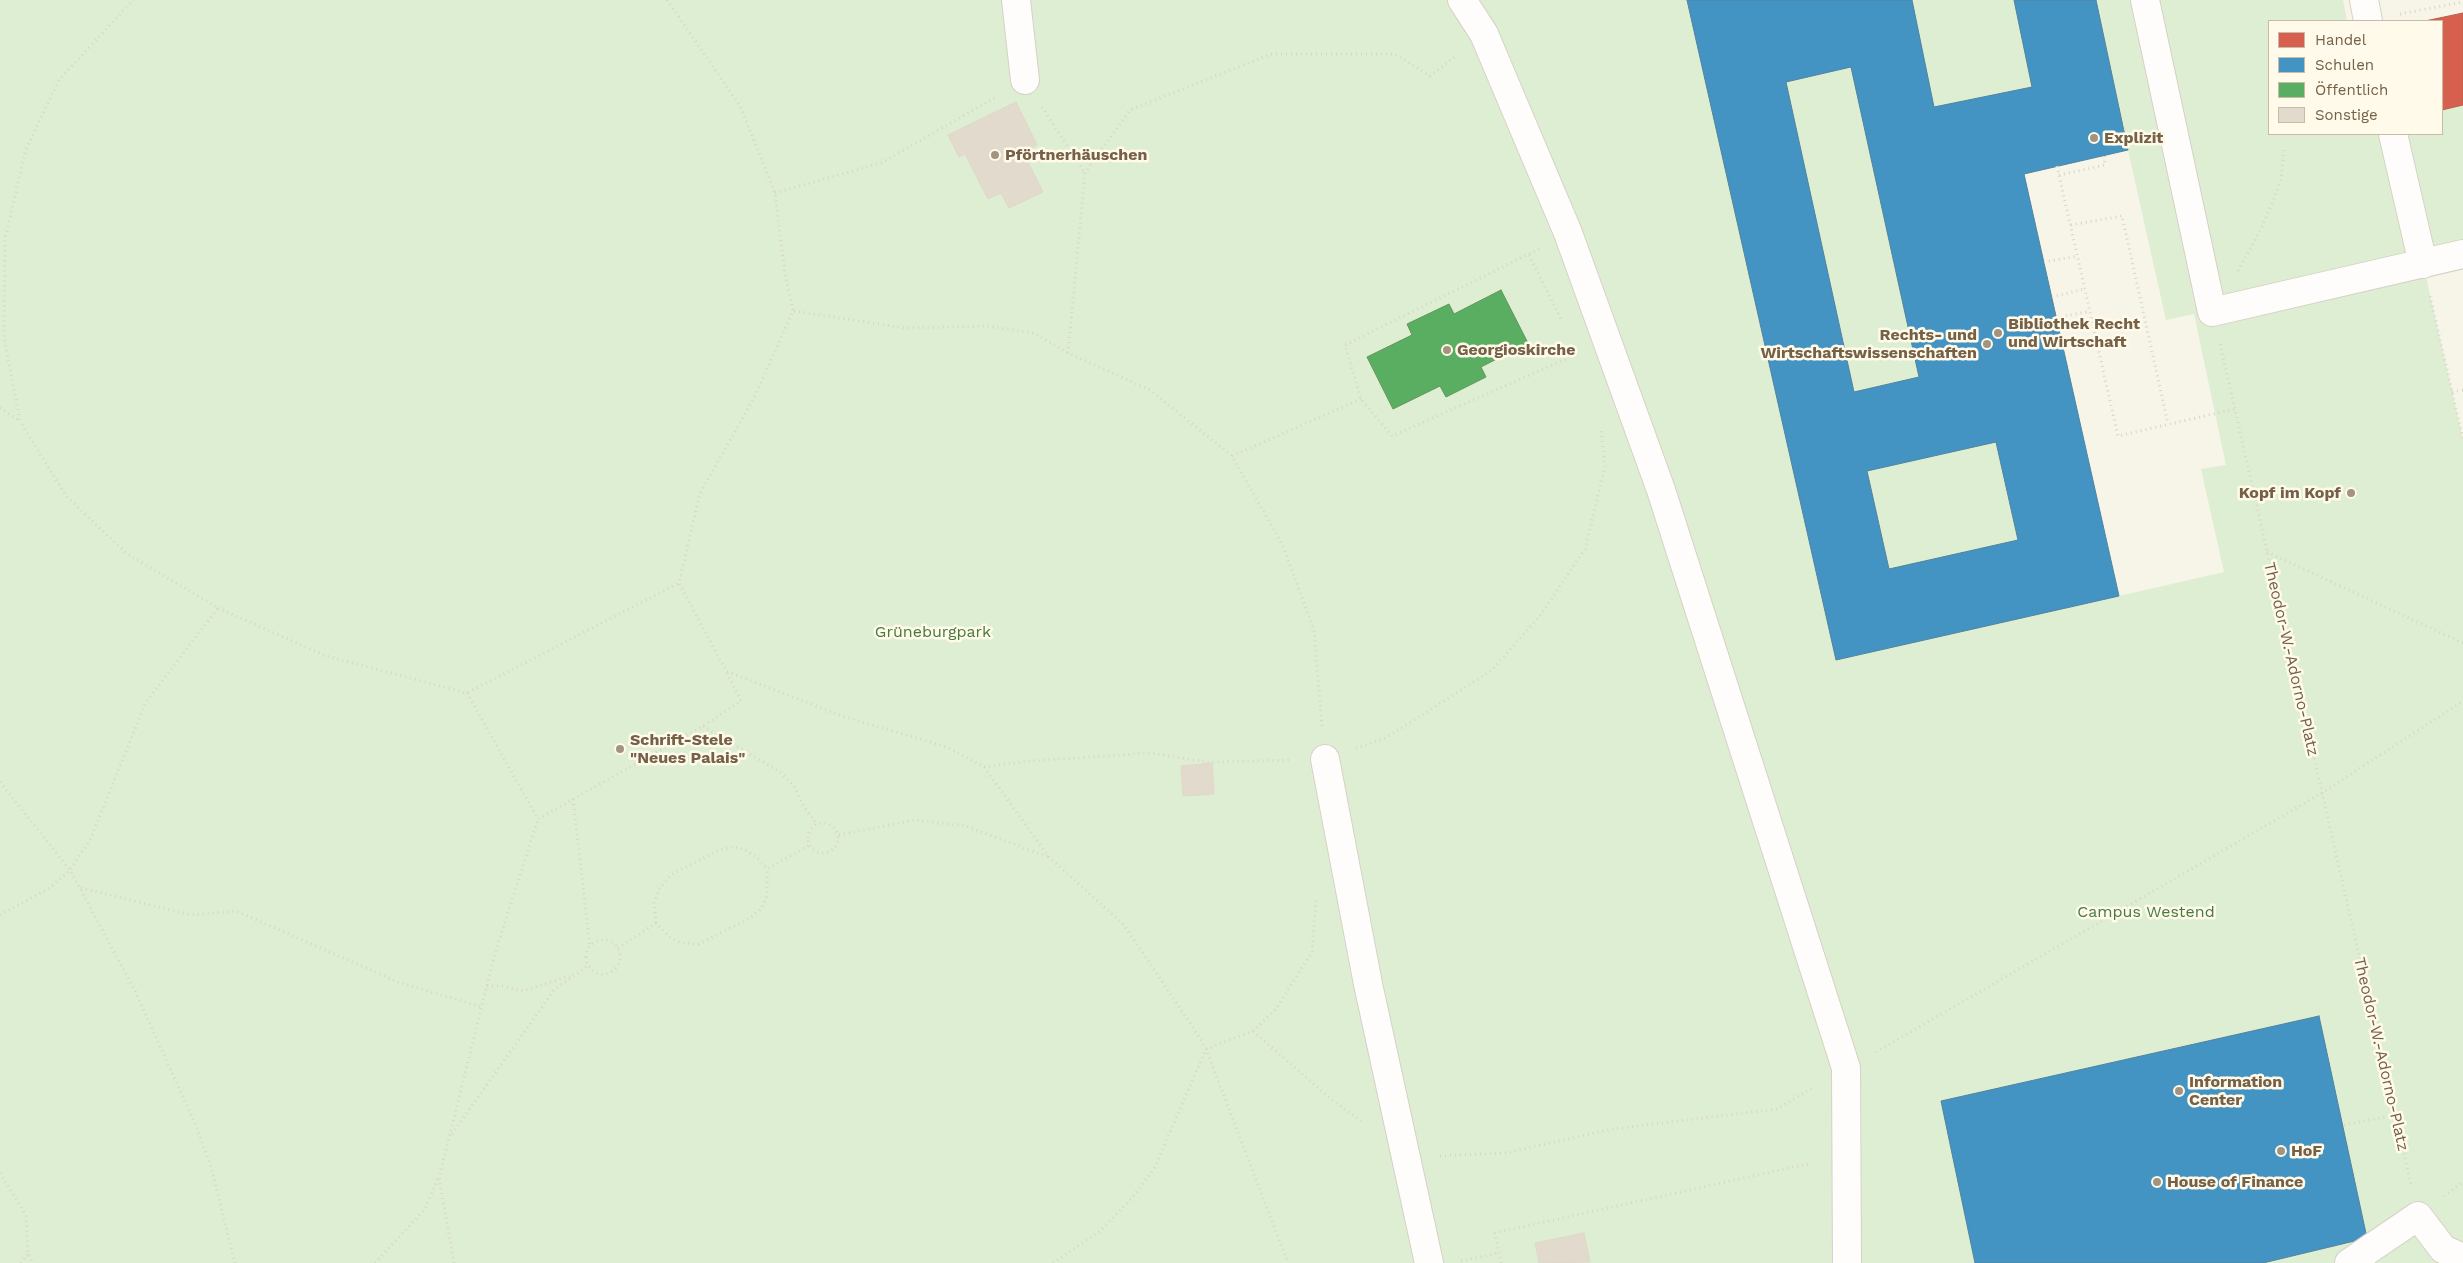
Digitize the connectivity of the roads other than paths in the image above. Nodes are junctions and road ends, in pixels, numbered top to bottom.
1 (1016, 0) edge
2 (1462, 0) edge
3 (2145, 0) edge
4 (1025, 80) road end
5 (2394, 135) edge
6 (2463, 254) edge
7 (2423, 264) junction
8 (1325, 759) road end
9 (2463, 1258) edge
10 (1428, 1263) edge
11 (1847, 1263) edge
12 (2349, 1263) edge

1 - 4 street
2 - 11 street
3 - 7 street
5 - 7 street
6 - 7 street
8 - 10 street
9 - 12 street

